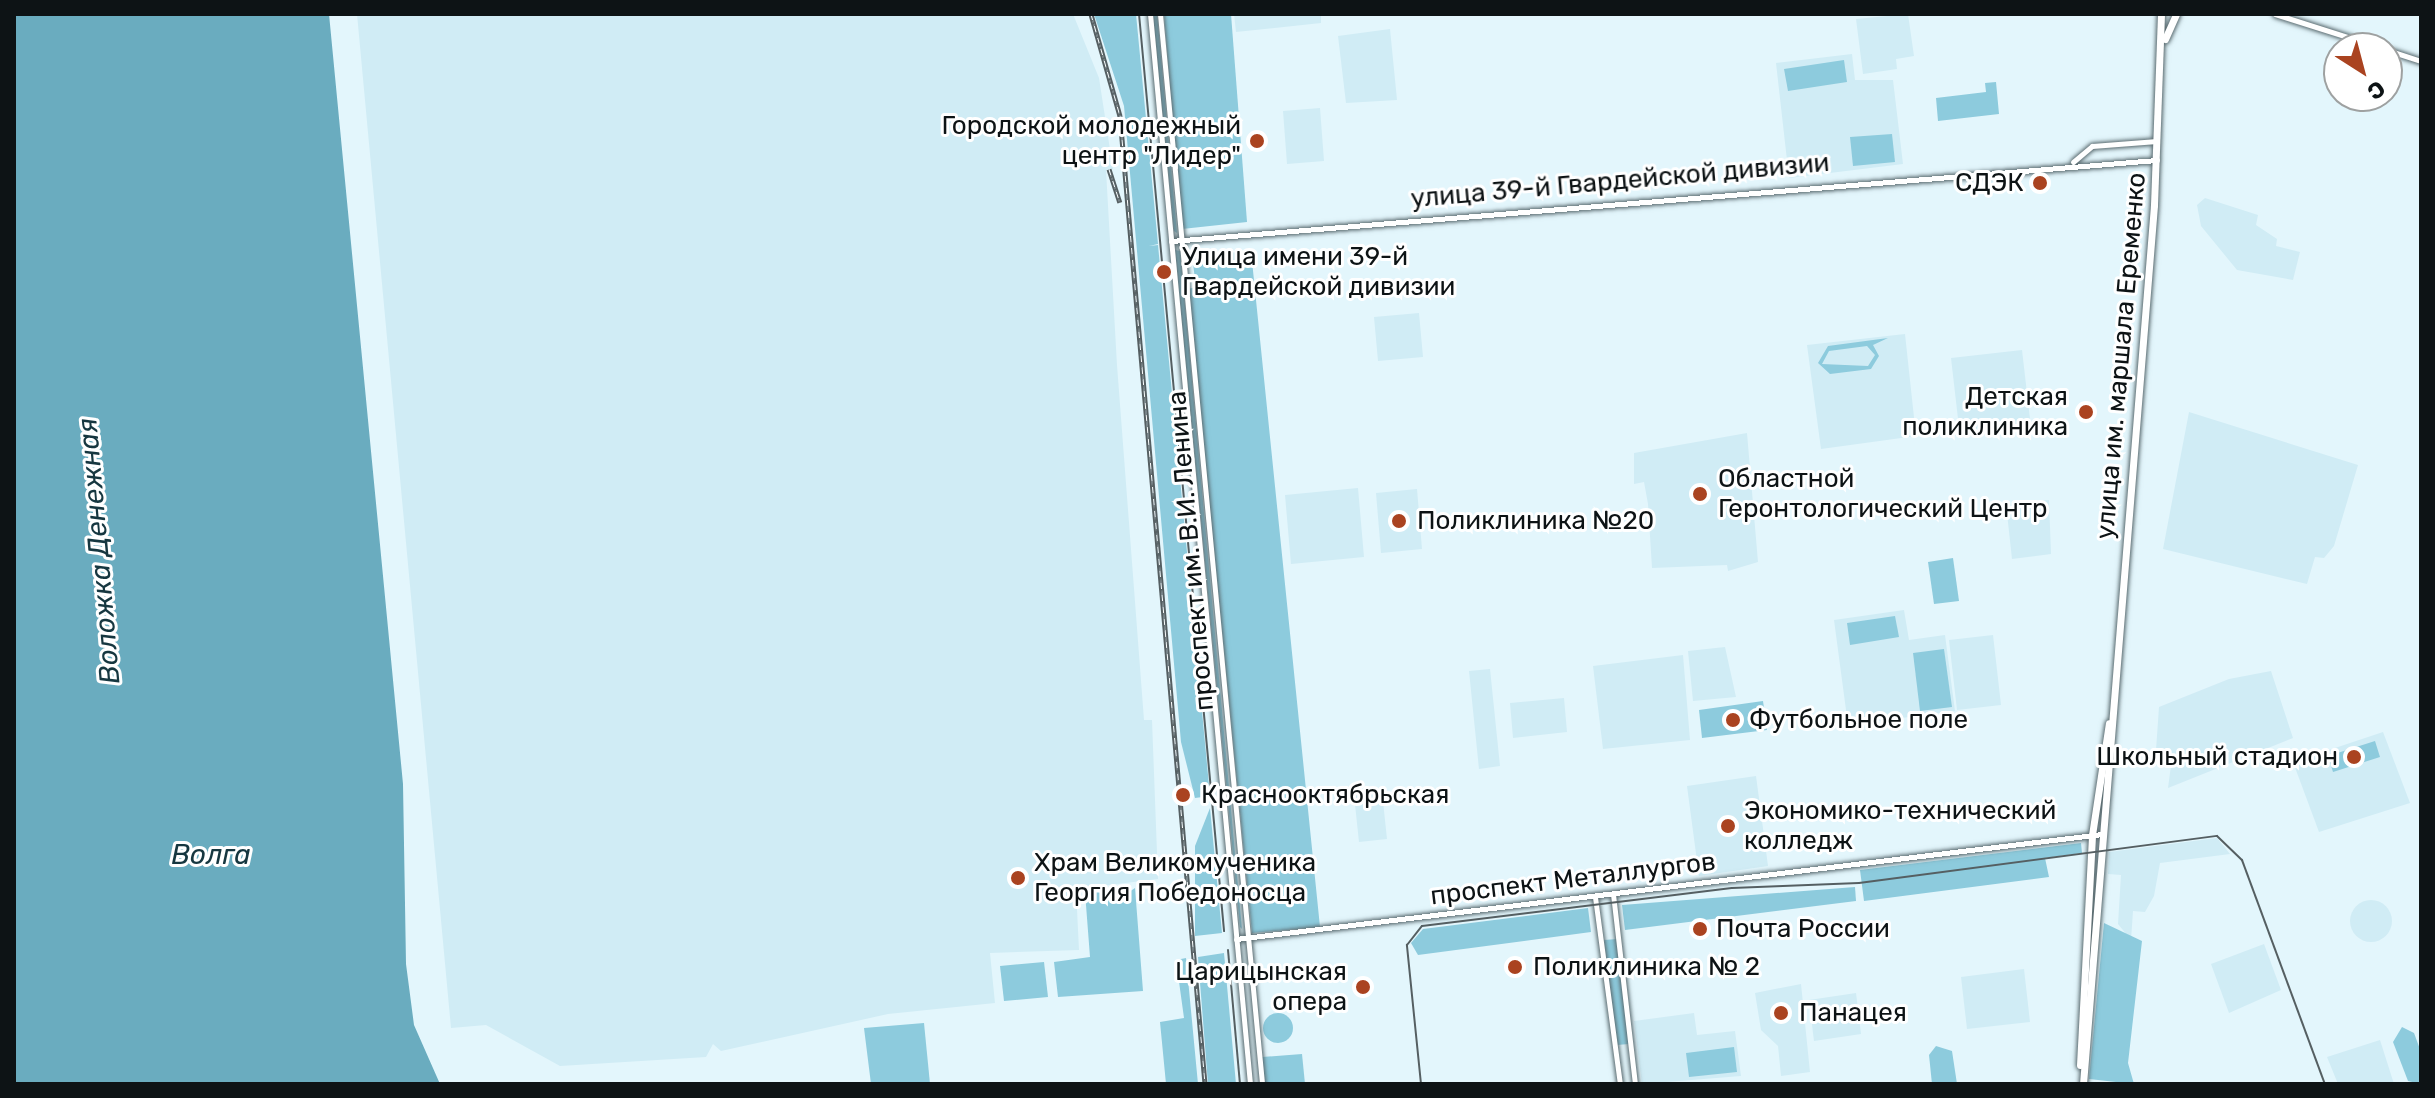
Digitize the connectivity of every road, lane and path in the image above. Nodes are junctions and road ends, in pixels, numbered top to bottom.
1 (1150, 14) edge
2 (1160, 14) edge
3 (2161, 14) edge
4 (2176, 14) edge
5 (2275, 14) edge
6 (2332, 32) edge
7 (2164, 41) junction
8 (2158, 141) junction
9 (2157, 160) junction
10 (2072, 163) junction
11 (1182, 240) junction
12 (1171, 241) junction
13 (2114, 701) junction
14 (2098, 778) junction
15 (2111, 779) junction
16 (2104, 833) junction
17 (2092, 835) junction
18 (1613, 894) junction
19 (1595, 897) junction
20 (2088, 910) junction
21 (2099, 911) junction
22 (1248, 938) junction
23 (1236, 939) junction
24 (1250, 1084) edge
25 (1262, 1084) edge
26 (1620, 1084) edge
27 (1635, 1084) edge
28 (2081, 1084) edge

1 - 12 main road, проспект им. В.И. Ленина
2 - 11 main road, проспект им. В.И. Ленина
3 - 7 highway, улица им. маршала Еременко
4 - 7 highway
5 - 6 main road
7 - 8 highway, улица им. маршала Еременко
8 - 9 highway, улица им. маршала Еременко
8 - 10 main road, улица 39-й Гвардейской дивизии
9 - 10 main road, улица 39-й Гвардейской дивизии
9 - 13 highway, улица им. маршала Еременко
10 - 11 main road, улица 39-й Гвардейской дивизии
11 - 12 main road, улица 39-й Гвардейской дивизии
11 - 22 main road, проспект им. В.И. Ленина
12 - 23 main road, проспект им. В.И. Ленина
13 - 14 highway, улица им. маршала Еременко
13 - 15 highway, улица им. маршала Еременко
14 - 15 highway
14 - 17 highway, улица им. маршала Еременко
15 - 16 highway, улица им. маршала Еременко
16 - 17 main road, проспект Металлургов
16 - 21 highway, улица им. маршала Еременко
17 - 18 main road, проспект Металлургов
17 - 20 highway, улица им. маршала Еременко
18 - 19 main road, проспект Металлургов
18 - 27 main road
19 - 22 main road, проспект Металлургов
19 - 26 main road
20 - 21 highway
20 - 28 highway, улица им. маршала Еременко
21 - 28 highway, улица им. маршала Еременко
22 - 23 main road, проспект Металлургов
22 - 25 main road, проспект им. В.И. Ленина
23 - 24 main road, проспект им. В.И. Ленина

